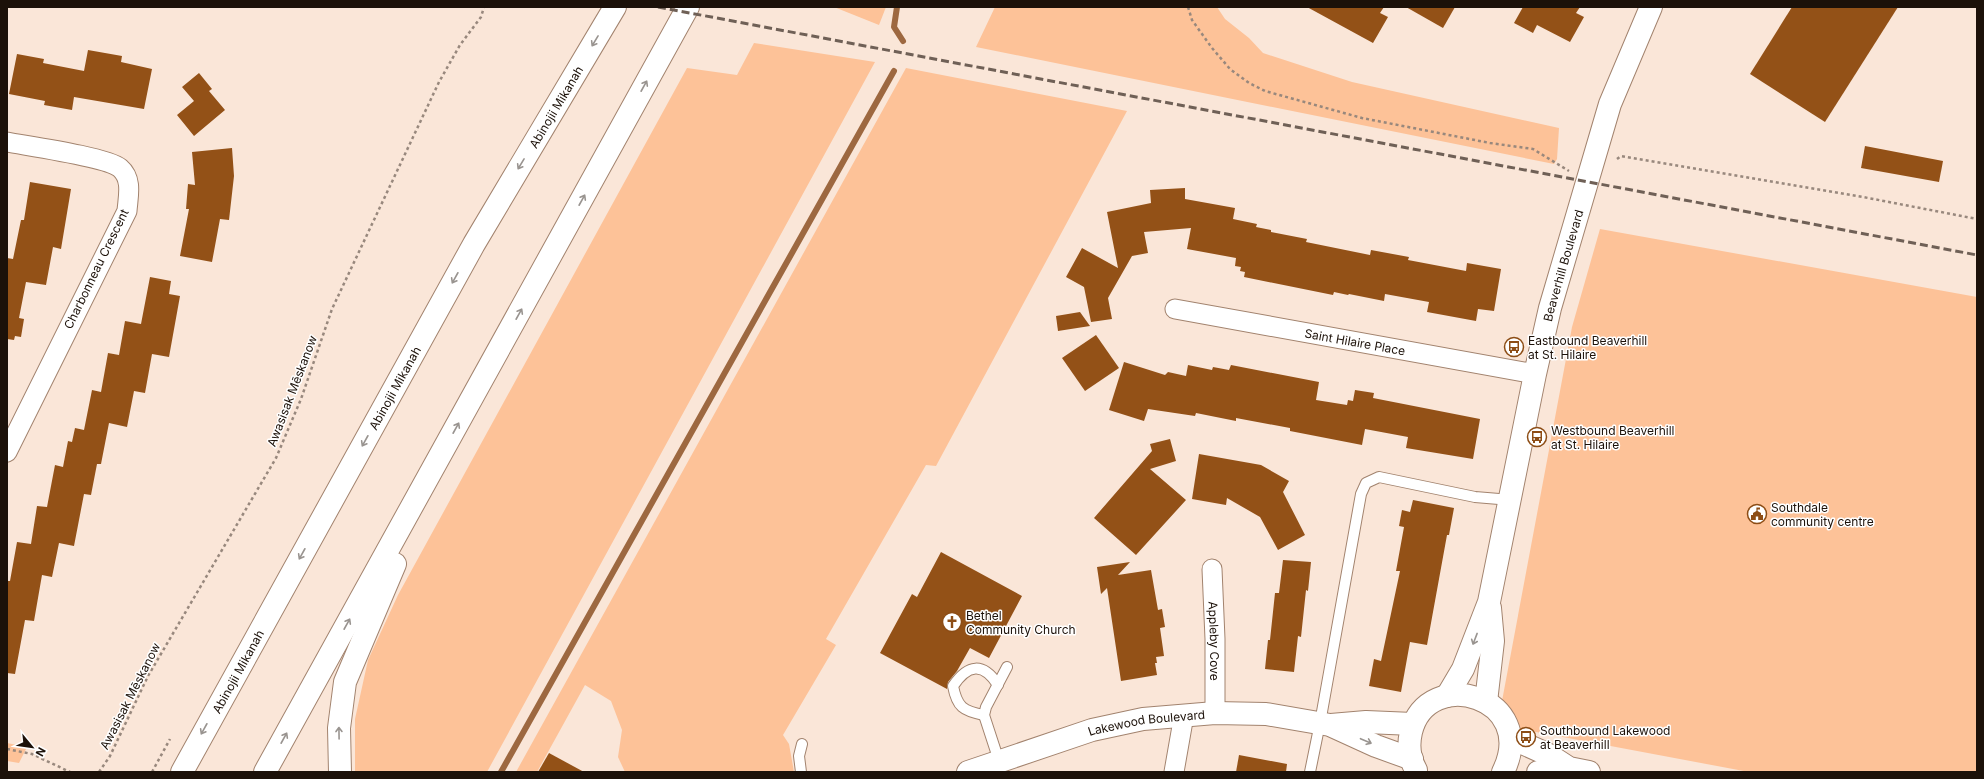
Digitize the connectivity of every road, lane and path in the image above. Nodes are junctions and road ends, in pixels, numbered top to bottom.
1 (484, 7) edge
2 (615, 7) edge
3 (688, 7) edge
4 (1188, 7) edge
5 (1651, 7) edge
6 (7, 142) edge
7 (1590, 173) junction
8 (1977, 219) edge
9 (1175, 309) dead end
10 (1535, 374) junction
11 (7, 452) edge
12 (437, 462) junction
13 (1511, 500) junction
14 (1212, 569) dead end
15 (1489, 602) junction
16 (1007, 667) dead end
17 (998, 685) junction
18 (1447, 696) junction
19 (1486, 702) junction
20 (1215, 713) junction
21 (984, 715) junction
22 (1184, 715) junction
23 (1325, 724) junction
24 (1413, 724) junction
25 (1511, 738) junction
26 (170, 739) dead end
27 (802, 744) dead end
28 (7, 749) edge
29 (1000, 761) junction
30 (1414, 766) edge
31 (1579, 770) edge
32 (70, 772) edge
33 (99, 772) edge
34 (152, 772) edge
35 (182, 772) edge
36 (265, 772) edge
37 (340, 772) edge
38 (801, 772) edge
39 (968, 772) edge
40 (1174, 772) edge
41 (1310, 772) edge
42 (1503, 772) edge
43 (1538, 772) edge

1 - 33 path, Awasisak Mēskanow
2 -> 35 main road, Abinojii Mikanah
12 -> 3 main road
4 - 7 path
5 - 7 main road, Beaverhill Boulevard
6 - 11 street, Charbonneau Crescent
7 - 8 path
7 - 10 main road, Beaverhill Boulevard
9 - 10 street, Saint Hilaire Place
10 - 13 main road, Beaverhill Boulevard
36 -> 12 main road
37 -> 12 main road
13 - 15 main road, Beaverhill Boulevard
13 - 23 lane
14 - 20 street, Appleby Cove
15 -> 18 main road, Beaverhill Boulevard
15 - 19 main road, Beaverhill Boulevard
16 - 17 lane
17 - 21 lane
17 - 21 lane
18 - 19 main road
18 - 24 main road
19 - 25 main road
20 - 22 main road, Lakewood Boulevard
20 - 23 main road, Lakewood Boulevard
21 - 29 lane
22 - 29 main road, Lakewood Boulevard
22 - 40 street
23 - 24 main road, Lakewood Boulevard
23 -> 30 main road, Lakewood Boulevard
23 - 41 lane
24 - 30 main road
25 - 31 main road
25 - 42 main road
26 - 34 path
27 - 38 lane
28 - 32 path
29 - 39 main road, Lakewood Boulevard
31 - 43 main road

